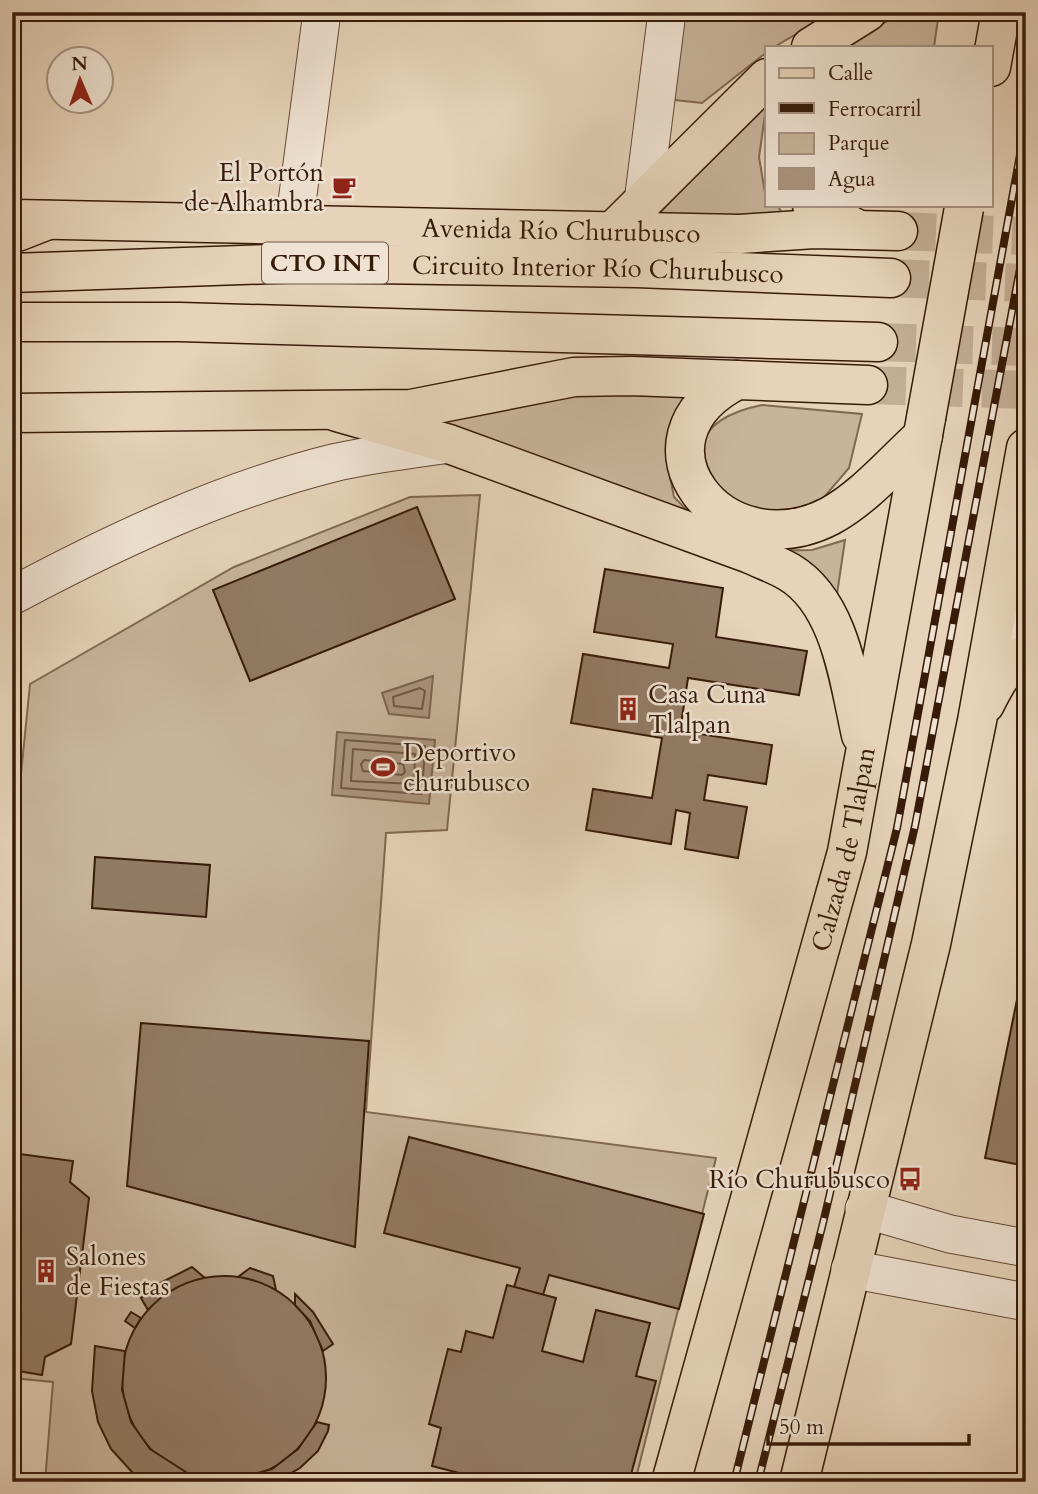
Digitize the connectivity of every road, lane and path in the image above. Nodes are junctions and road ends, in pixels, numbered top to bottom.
1 (322, 12) edge
2 (667, 12) edge
3 (867, 12) edge
4 (1001, 12) edge
5 (813, 46) edge
6 (992, 61) edge
7 (765, 80) edge
8 (643, 202) junction
9 (814, 206) edge
10 (965, 207) edge
11 (30, 219) edge
12 (293, 225) junction
13 (857, 229) junction
14 (898, 231) tunnel mouth
15 (612, 232) junction
16 (12, 234) edge
17 (12, 272) edge
18 (891, 278) tunnel mouth
19 (12, 322) edge
20 (878, 342) tunnel mouth
21 (737, 380) junction
22 (868, 385) tunnel mouth
23 (337, 412) junction
24 (12, 413) edge
25 (924, 427) junction
26 (449, 444) junction
27 (1026, 448) edge
28 (12, 596) edge
29 (1026, 616) edge
30 (1019, 658) edge
31 (977, 721) junction
32 (865, 751) junction
33 (864, 1209) junction
34 (950, 1234) junction
35 (1018, 1247) edge
36 (850, 1269) junction
37 (942, 1288) junction
38 (1015, 1300) edge
39 (671, 1482) edge
40 (799, 1482) edge

1 - 12 street
2 - 8 street
3 - 5 main road
4 - 6 main road
7 - 8 main road
8 - 15 main road
9 - 13 main road
10 - 25 main road, Calzada de Tlalpan, bridge
11 - 12 main road, Avenida Río Churubusco / CTO INT
11 - 16 main road
12 - 15 main road, Avenida Río Churubusco / CTO INT
13 - 14 main road, Avenida Río Churubusco / CTO INT
13 - 15 main road, Avenida Río Churubusco / CTO INT
17 - 18 main road, Circuito Interior Río Churubusco / CTO INT
19 - 20 main road
21 - 22 main road
21 - 23 main road
21 - 25 main road
23 - 24 main road
23 - 26 main road
25 - 32 main road, Calzada de Tlalpan
26 - 28 street
26 - 32 main road
27 - 31 main road
29 - 30 street
30 - 31 main road
31 - 33 main road
32 - 39 main road, Calzada de Tlalpan
33 - 34 street
33 - 36 main road
34 - 35 street
34 - 37 street
35 - 38 street
36 - 37 street
36 - 40 main road
37 - 38 street

